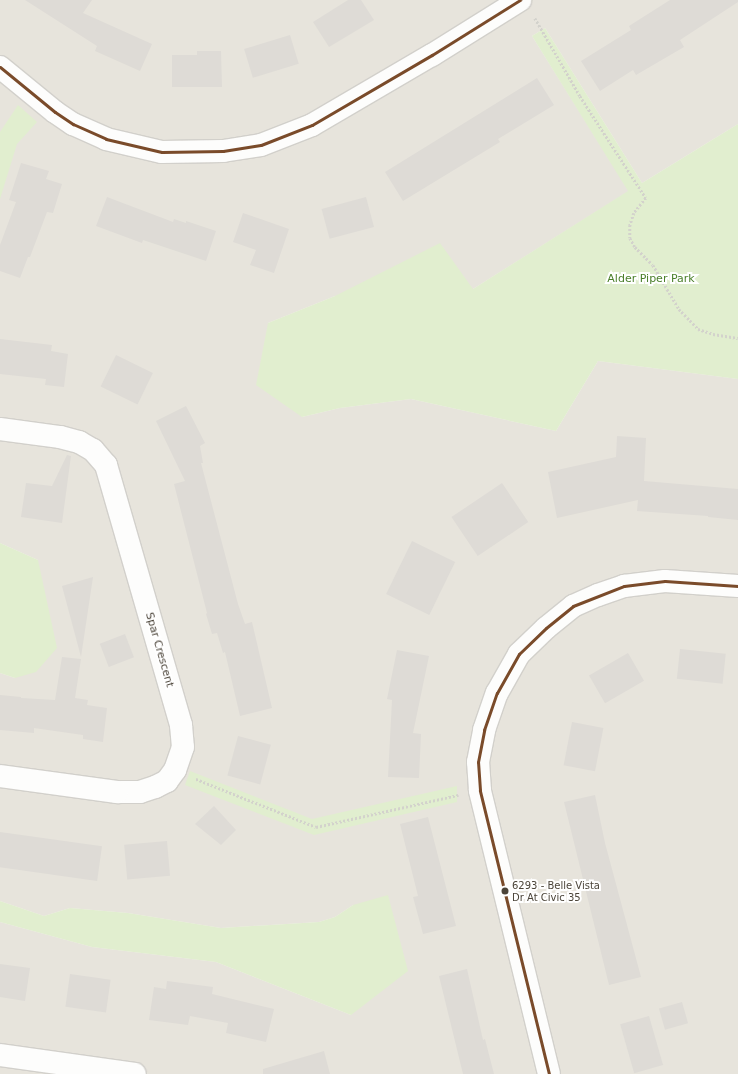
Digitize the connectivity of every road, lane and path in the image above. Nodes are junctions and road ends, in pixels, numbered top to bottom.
1 (526, 7) edge
2 (0, 67) edge
3 (738, 338) edge
4 (0, 429) edge
5 (738, 586) edge
6 (175, 770) junction
7 (0, 776) edge
8 (480, 790) junction
9 (0, 1055) edge
10 (135, 1074) edge
11 (549, 1074) edge

1 - 2 street
1 - 3 path
4 - 6 street, Spar Crescent
5 - 8 street
6 - 7 street, Spar Crescent
6 - 8 path
8 - 11 street
9 - 10 street

